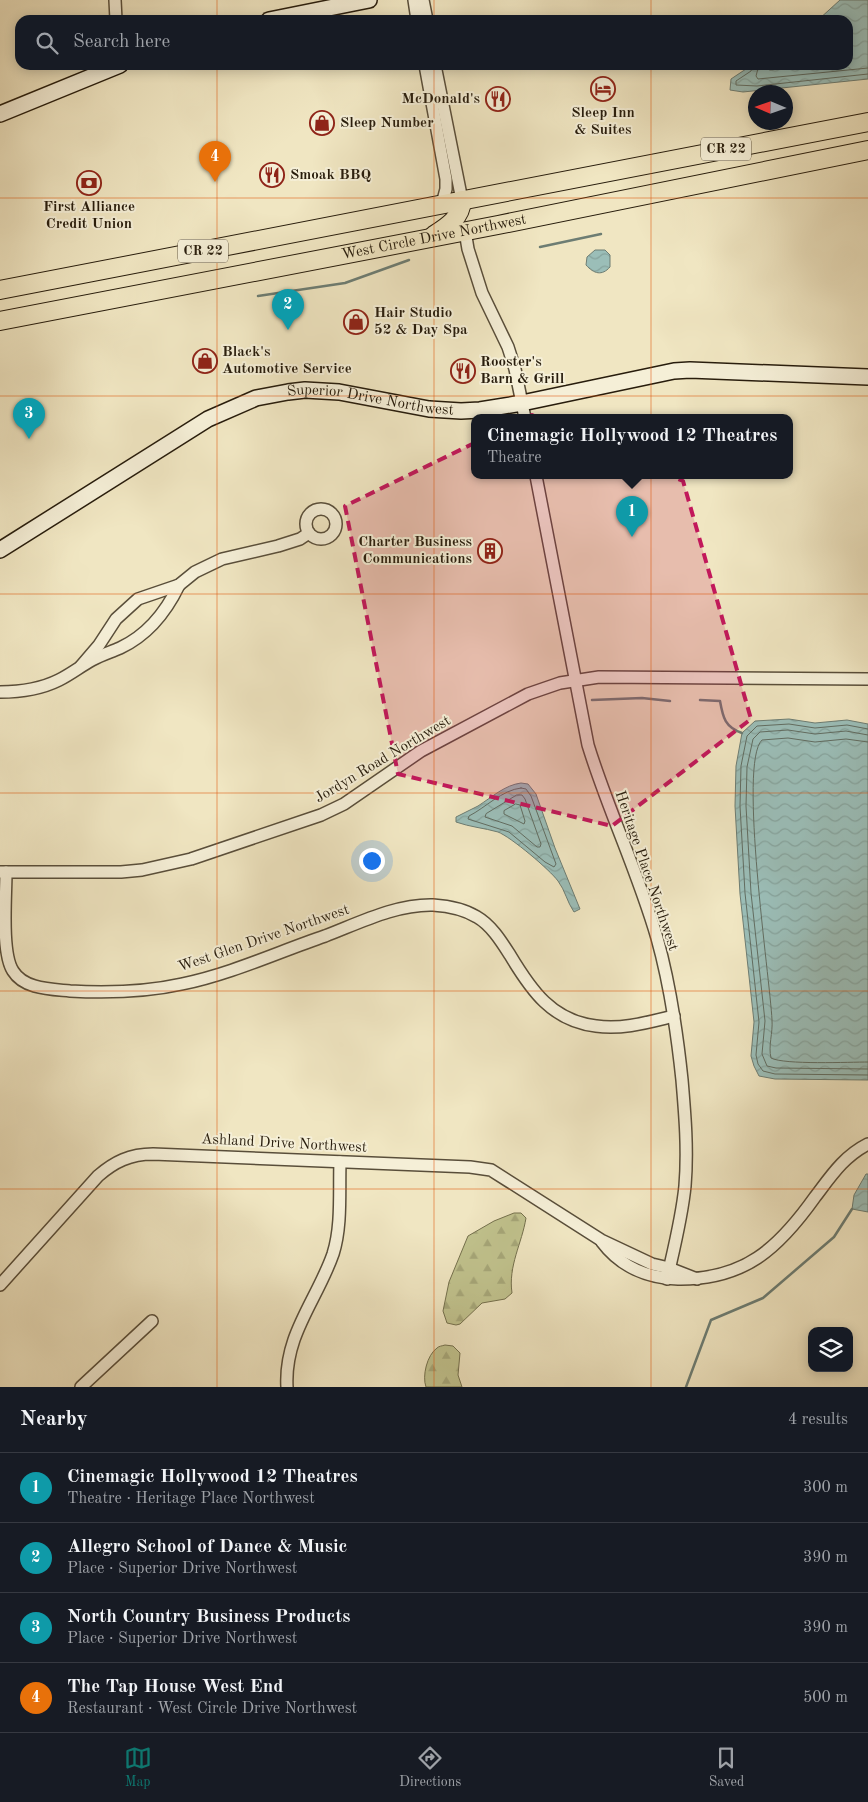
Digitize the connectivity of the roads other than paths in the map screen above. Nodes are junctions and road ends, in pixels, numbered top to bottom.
1 (115, 0) edge
2 (369, 0) edge
3 (414, 0) edge
4 (423, 0) edge
5 (116, 15) edge
6 (294, 15) edge
7 (416, 15) edge
8 (425, 15) edge
9 (108, 70) edge
10 (425, 70) edge
11 (436, 70) edge
12 (0, 114) edge
13 (868, 122) edge
14 (868, 150) edge
15 (462, 200) junction
16 (442, 204) junction
17 (464, 231) junction
18 (430, 238) junction
19 (0, 290) edge
20 (0, 321) edge
21 (868, 377) edge
22 (522, 403) junction
23 (524, 414) edge
24 (537, 479) edge
25 (309, 533) dead end
26 (0, 550) edge
27 (179, 585) junction
28 (80, 666) junction
29 (575, 679) junction
30 (868, 679) edge
31 (0, 692) edge
32 (3, 872) edge
33 (674, 1016) junction
34 (868, 1144) edge
35 (340, 1162) junction
36 (668, 1273) junction
37 (0, 1285) edge
38 (152, 1320) dead end
39 (81, 1387) edge
40 (287, 1387) edge

1 - 5 street
2 - 6 street
3 - 7 street
4 - 8 street
9 - 12 street
10 - 16 street
11 - 15 street
13 - 15 main road, West Circle Drive Northwest / CR 22
14 - 17 main road, West Circle Drive Northwest / CR 22
15 - 16 main road, West Circle Drive Northwest / CR 22
15 - 18 main road
16 - 19 main road, West Circle Drive Northwest / CR 22
17 - 18 main road, West Circle Drive Northwest / CR 22
17 - 22 street
18 - 20 main road, West Circle Drive Northwest / CR 22
21 - 22 street, Superior Drive Northwest
22 - 23 street
22 - 26 street, Superior Drive Northwest
24 - 29 street, Heritage Place Northwest
25 - 27 street
27 - 28 street
27 - 28 street
28 - 31 street
29 - 30 street, Jordyn Road Northwest
29 - 32 street, Jordyn Road Northwest
29 - 33 street, Heritage Place Northwest
32 - 33 street, West Glen Drive Northwest
33 - 36 street, Heritage Place Northwest
34 - 36 street, Ashland Drive Northwest
35 - 36 street, Ashland Drive Northwest
35 - 37 street, Ashland Drive Northwest
35 - 40 street
38 - 39 street

